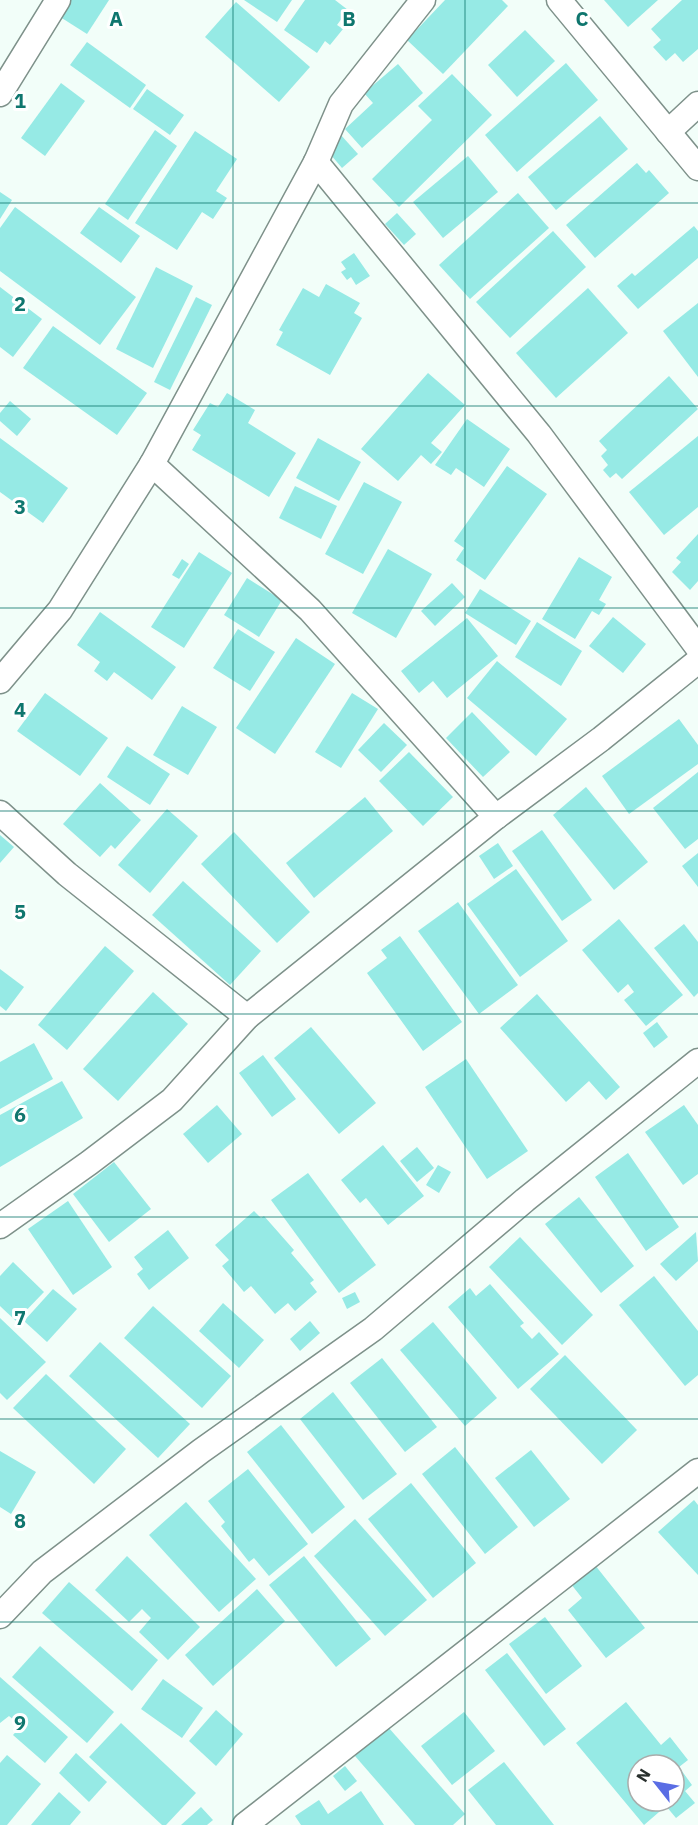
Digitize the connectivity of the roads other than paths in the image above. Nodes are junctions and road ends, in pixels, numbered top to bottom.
1 (58, 0) edge
2 (423, 0) edge
3 (559, 0) edge
4 (0, 94) edge
5 (698, 104) edge
6 (668, 132) junction
7 (316, 162) junction
8 (698, 168) edge
9 (152, 464) junction
10 (698, 648) edge
11 (698, 661) edge
12 (0, 681) edge
13 (0, 813) edge
14 (496, 817) junction
15 (247, 1017) junction
16 (698, 1061) edge
17 (0, 1226) edge
18 (698, 1471) edge
19 (0, 1616) edge
20 (245, 1825) edge

1 - 4 street
2 - 7 street
3 - 6 street
5 - 6 street
6 - 8 street
7 - 9 street
7 - 10 street
9 - 12 street
9 - 14 street
11 - 14 street
13 - 15 street
14 - 15 street
15 - 17 street
16 - 19 street
18 - 20 street

